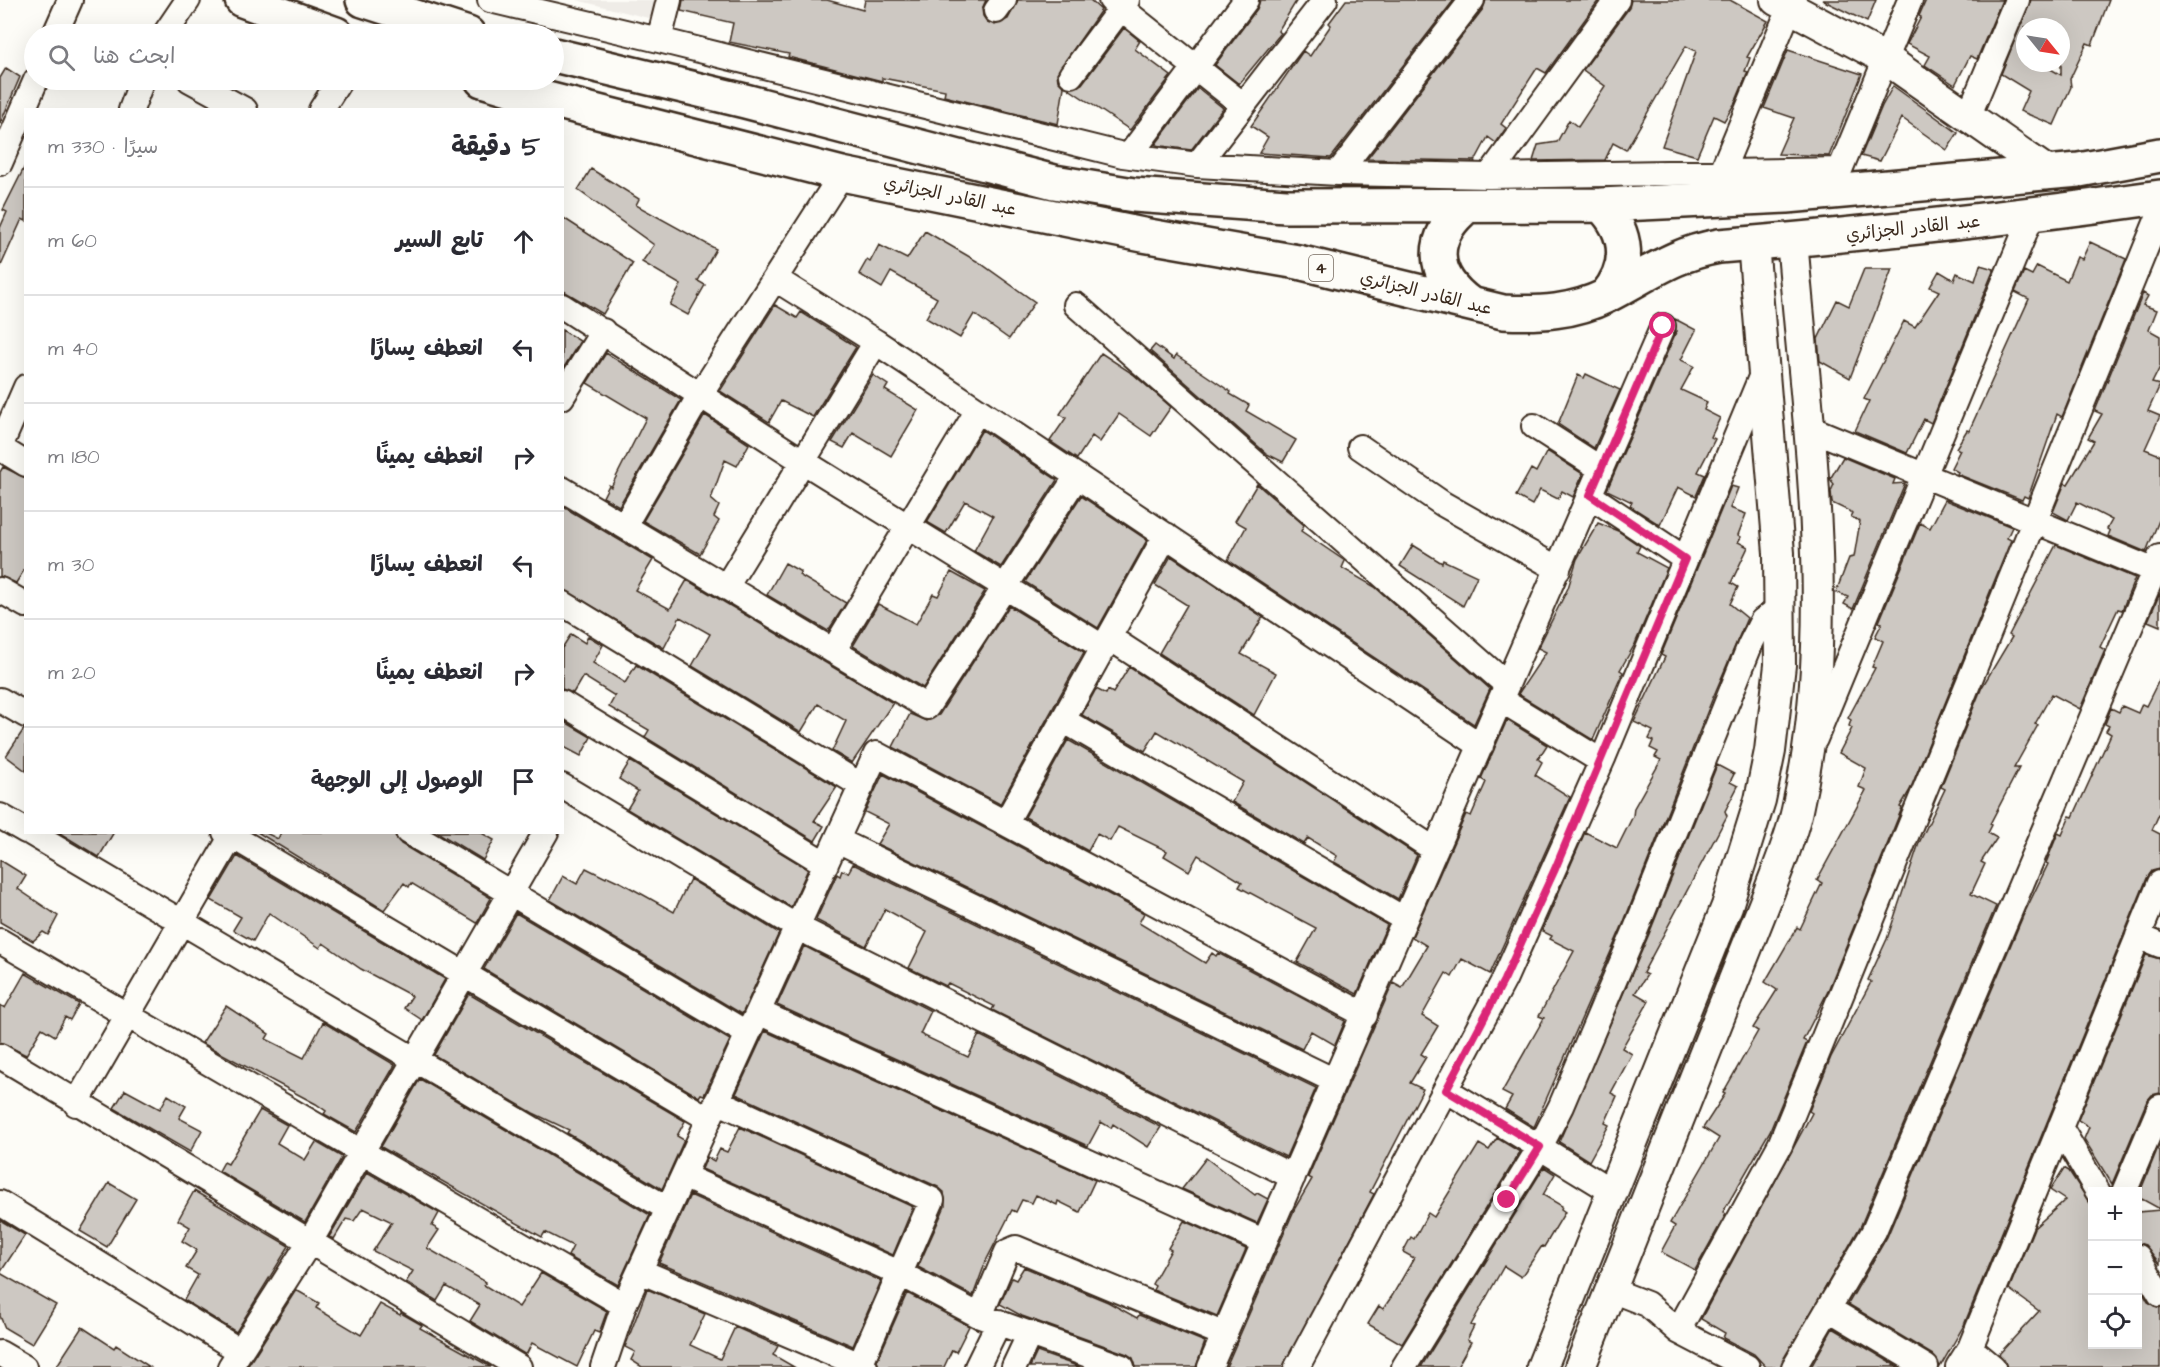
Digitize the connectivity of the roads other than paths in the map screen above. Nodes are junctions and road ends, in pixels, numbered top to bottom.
1 (70, 0) edge
2 (188, 0) edge
3 (242, 0) edge
4 (363, 0) edge
5 (490, 0) edge
6 (669, 0) edge
7 (1246, 0) edge
8 (1325, 0) edge
9 (1472, 0) edge
10 (1617, 0) edge
11 (1910, 0) edge
12 (2017, 0) edge
13 (1120, 3) edge
14 (1787, 3) edge
15 (59, 24) edge
16 (172, 24) edge
17 (308, 24) edge
18 (437, 24) edge
19 (659, 40) junction
20 (564, 57) edge
21 (1886, 59) junction
22 (1197, 66) junction
23 (1071, 75) dead end
24 (32, 90) edge
25 (138, 90) edge
26 (208, 90) edge
27 (334, 90) edge
28 (516, 90) edge
29 (1243, 105) junction
30 (132, 108) edge
31 (241, 108) edge
32 (322, 108) edge
33 (1968, 117) junction
34 (2160, 155) edge
35 (1129, 156) junction
36 (0, 163) edge
37 (1197, 165) junction
38 (1722, 171) junction
39 (2048, 172) junction
40 (1338, 173) junction
41 (843, 174) junction
42 (1489, 176) junction
43 (2160, 197) edge
44 (1601, 205) junction
45 (1467, 206) junction
46 (2160, 213) edge
47 (2032, 215) junction
48 (1792, 239) junction
49 (1753, 243) junction
50 (777, 279) junction
51 (1606, 296) junction
52 (1469, 303) junction
53 (1076, 305) dead end
54 (564, 307) edge
55 (1663, 326) dead end
56 (603, 331) junction
57 (876, 342) junction
58 (1764, 370) junction
59 (24, 392) edge
60 (564, 394) edge
61 (700, 395) junction
62 (978, 410) junction
63 (1534, 426) dead end
64 (1808, 427) junction
65 (1360, 447) dead end
66 (0, 448) edge
67 (804, 462) junction
68 (24, 463) edge
69 (1601, 470) junction
70 (1077, 476) junction
71 (1926, 477) junction
72 (564, 490) edge
73 (1590, 495) junction
74 (2034, 521) junction
75 (909, 525) junction
76 (624, 526) junction
77 (1167, 536) junction
78 (1685, 559) junction
79 (2158, 567) edge
80 (1558, 569) junction
81 (1006, 586) junction
82 (726, 587) junction
83 (0, 590) edge
84 (24, 604) edge
85 (564, 604) edge
86 (1817, 606) junction
87 (1780, 607) junction
88 (1107, 643) junction
89 (833, 651) junction
90 (1504, 692) junction
91 (0, 700) edge
92 (564, 704) edge
93 (24, 714) edge
94 (1063, 720) junction
95 (1481, 746) junction
96 (1808, 755) junction
97 (1602, 761) junction
98 (862, 786) junction
99 (565, 793) edge
100 (0, 816) edge
101 (1006, 822) junction
102 (24, 830) edge
103 (30, 834) edge
104 (230, 834) edge
105 (411, 834) edge
106 (545, 834) edge
107 (837, 840) junction
108 (1435, 850) junction
109 (826, 864) junction
110 (2160, 883) edge
111 (511, 893) junction
112 (1404, 919) junction
113 (182, 923) junction
114 (797, 927) junction
115 (0, 940) edge
116 (2149, 941) edge
117 (464, 974) junction
118 (758, 1012) junction
119 (128, 1015) junction
120 (1365, 1015) junction
121 (748, 1034) junction
122 (0, 1056) edge
123 (415, 1060) junction
124 (1335, 1081) junction
125 (1446, 1090) junction
126 (76, 1104) junction
127 (2160, 1107) edge
128 (713, 1110) junction
129 (2060, 1127) junction
130 (1540, 1147) junction
131 (362, 1152) junction
132 (683, 1176) junction
133 (1293, 1177) junction
134 (2096, 1187) edge
135 (2126, 1187) edge
136 (1613, 1192) junction
137 (0, 1203) edge
138 (668, 1209) junction
139 (311, 1240) junction
140 (1265, 1242) junction
141 (2142, 1264) edge
142 (640, 1270) junction
143 (899, 1273) junction
144 (1611, 1290) junction
145 (2160, 1294) edge
146 (624, 1305) junction
147 (1829, 1309) junction
148 (1562, 1318) junction
149 (990, 1319) junction
150 (1595, 1331) junction
151 (1677, 1331) junction
152 (1030, 1333) junction
153 (1225, 1335) junction
154 (0, 1353) edge
155 (1964, 1357) edge
156 (235, 1359) edge
157 (1741, 1365) edge
158 (861, 1366) edge
159 (24, 1367) edge
160 (519, 1367) edge
161 (603, 1367) edge
162 (977, 1367) edge
163 (1014, 1367) edge
164 (1122, 1367) edge
165 (1210, 1367) edge
166 (1297, 1367) edge
167 (1404, 1367) edge
168 (1542, 1367) edge
169 (1580, 1367) edge
170 (1794, 1367) edge
171 (1926, 1367) edge
172 (1993, 1367) edge

1 - 15 street
2 - 16 street
3 - 17 highway
4 - 18 highway
5 - 19 street
6 - 19 street
7 - 22 street
8 - 29 street
9 - 40 street
10 - 42 street
11 - 21 street
12 - 33 street
13 - 22 street
13 - 23 street
14 - 21 street
14 - 38 street
19 - 35 street
20 - 45 highway, عبد القادر الجزائري
21 - 33 street
21 - 38 street
22 - 29 street
22 - 35 street
24 - 36 street
25 - 30 street
26 - 31 street
27 - 32 street
28 - 41 highway, عبد القادر الجزائري / 4
29 - 37 street
33 - 39 street
34 - 39 highway, عبد القادر الجزائري
35 - 37 street
37 - 40 street
38 - 42 street
39 - 44 highway, عبد القادر الجزائري
40 - 42 street
41 - 50 street
41 - 52 highway, عبد القادر الجزائري / 4
43 - 47 highway, عبد القادر الجزائري / 4
44 - 45 highway, عبد القادر الجزائري
44 - 51 highway
45 - 52 highway
46 - 74 street
47 - 48 highway, عبد القادر الجزائري / 4
47 - 71 street
48 - 49 highway, عبد القادر الجزائري / 4
48 - 64 street
49 - 51 highway, عبد القادر الجزائري / 4
49 - 58 street
50 - 57 street
50 - 61 street
51 - 52 highway, عبد القادر الجزائري / 4
53 - 90 street
54 - 56 street
55 - 69 street
56 - 60 street
56 - 61 street
57 - 62 street
57 - 67 street
58 - 78 street
58 - 87 street
59 - 66 street
61 - 67 street
61 - 76 street
62 - 70 street
62 - 75 street
63 - 69 street
64 - 71 street
64 - 86 street
65 - 80 street
66 - 68 street
67 - 75 street
67 - 82 street
69 - 73 street
70 - 77 street
70 - 81 street
71 - 74 street
71 - 96 street
72 - 76 street
73 - 78 street
73 - 80 street
74 - 79 street
74 - 151 street
75 - 81 street
75 - 89 street
76 - 82 street
77 - 88 street
77 - 95 street
78 - 97 street
79 - 147 street
80 - 90 street
81 - 88 street
81 - 89 street
82 - 89 street
83 - 84 street
85 - 98 street
86 - 87 street
86 - 96 street
87 - 130 street
87 - 136 street
88 - 94 street
88 - 108 street
90 - 95 street
90 - 97 street
91 - 93 street
92 - 109 street
94 - 101 street
94 - 112 street
95 - 108 street
96 - 144 street
97 - 125 street
98 - 101 street
98 - 107 street
99 - 114 street
100 - 102 street
101 - 120 street
103 - 113 street
104 - 113 street
104 - 117 street
105 - 111 street
106 - 111 street
107 - 109 street
107 - 124 street
108 - 112 street
109 - 114 street
110 - 116 street
111 - 117 street
111 - 121 street
112 - 120 street
113 - 119 street
113 - 123 street
114 - 118 street
114 - 133 street
115 - 119 street
116 - 129 street
117 - 123 street
117 - 128 street
118 - 121 street
118 - 140 street
119 - 126 street
119 - 131 street
120 - 124 street
121 - 128 street
122 - 126 street
123 - 131 street
123 - 138 street
124 - 133 street
125 - 130 street
125 - 166 street
126 - 139 street
127 - 135 street
128 - 132 street
128 - 143 street
129 - 134 street
129 - 155 street
130 - 136 street
130 - 167 street
131 - 139 street
131 - 146 street
132 - 138 street
132 - 143 street
133 - 140 street
136 - 148 street
137 - 156 street
138 - 142 street
139 - 156 street
139 - 160 street
140 - 153 street
141 - 145 street
142 - 146 street
142 - 158 street
143 - 149 street
143 - 158 street
144 - 150 street
144 - 151 street
146 - 161 street
147 - 170 street
147 - 171 street
148 - 150 street
148 - 168 street
149 - 152 street
149 - 153 street
149 - 162 street
150 - 169 street
151 - 157 street
152 - 163 street
152 - 164 street
153 - 165 street
154 - 159 street
155 - 172 street

